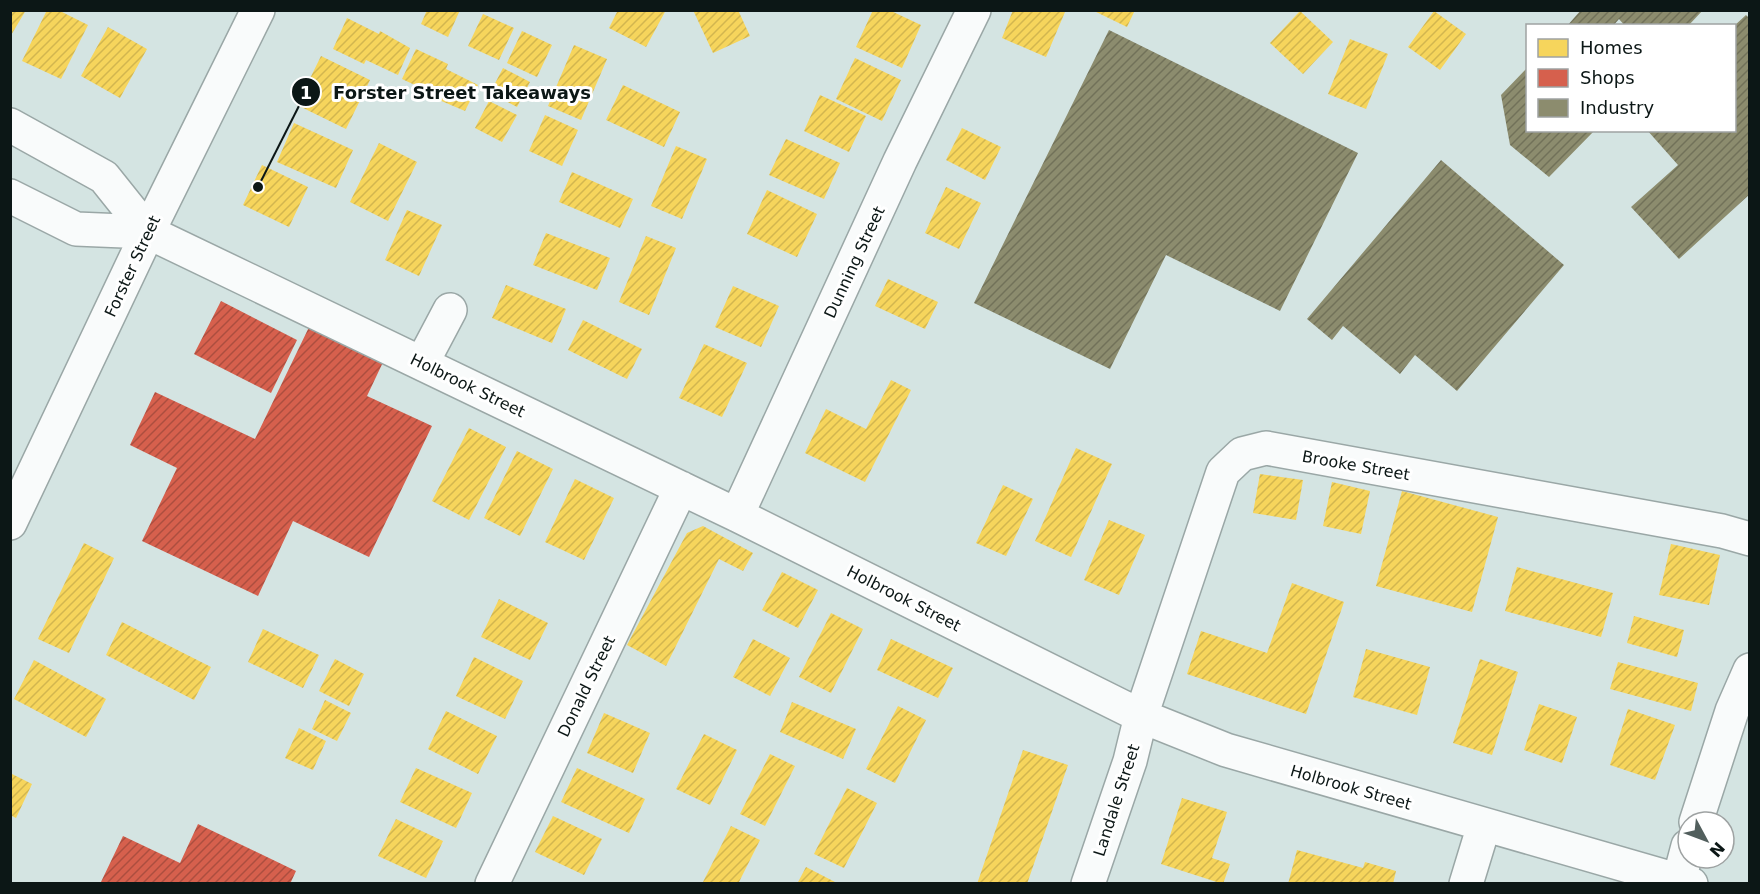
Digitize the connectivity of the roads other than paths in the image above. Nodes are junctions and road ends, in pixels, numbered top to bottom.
1 (258, 10) edge
2 (974, 10) edge
3 (10, 125) edge
4 (10, 196) edge
5 (148, 232) junction
6 (450, 310) dead end
7 (422, 363) junction
8 (681, 488) junction
9 (737, 515) junction
10 (10, 523) edge
11 (1749, 538) edge
12 (1749, 670) edge
13 (1142, 716) junction
14 (1700, 810) edge
15 (1484, 825) junction
16 (1682, 882) edge
17 (492, 884) edge
18 (1088, 884) edge
19 (1466, 884) edge

1 - 5 street, Forster Street
2 - 9 street, Dunning Street
3 - 5 street, Holbrook Street
4 - 5 street, Holbrook Street
5 - 7 street, Holbrook Street
5 - 10 street, Forster Street
6 - 7 street
7 - 8 street, Holbrook Street
8 - 9 street, Holbrook Street
8 - 17 street, Donald Street
9 - 13 street, Holbrook Street
11 - 13 street, Brooke Street
12 - 14 street
13 - 15 street, Holbrook Street
13 - 18 street, Landale Street
15 - 16 street, Holbrook Street
15 - 19 street

